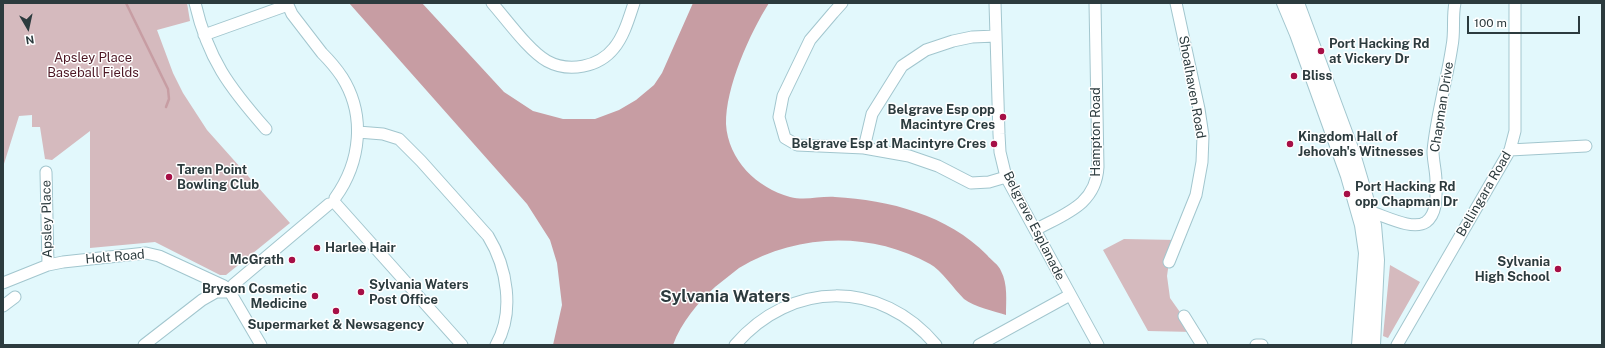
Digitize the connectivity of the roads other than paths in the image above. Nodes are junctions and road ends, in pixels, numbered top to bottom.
1 (195, 3) edge
2 (492, 3) edge
3 (634, 3) edge
4 (842, 3) edge
5 (995, 3) edge
6 (1094, 3) edge
7 (1176, 3) edge
8 (1284, 3) edge
9 (1297, 3) edge
10 (1455, 3) edge
11 (1515, 3) edge
12 (288, 4) edge
13 (204, 35) junction
14 (996, 36) junction
15 (266, 129) dead end
16 (358, 132) junction
17 (1586, 146) dead end
18 (864, 148) junction
19 (1510, 150) junction
20 (46, 172) dead end
21 (1006, 177) junction
22 (333, 202) junction
23 (1371, 212) junction
24 (1035, 230) junction
25 (1169, 262) dead end
26 (48, 265) junction
27 (210, 280) junction
28 (3, 283) edge
29 (228, 289) junction
30 (1070, 295) junction
31 (15, 297) dead end
32 (3, 306) edge
33 (190, 310) junction
34 (1184, 316) dead end
35 (1370, 344) edge
36 (144, 345) edge
37 (260, 345) edge
38 (462, 345) edge
39 (496, 345) edge
40 (735, 345) edge
41 (936, 345) edge
42 (979, 345) edge
43 (1098, 345) edge
44 (1202, 345) edge
45 (1256, 345) edge
46 (1262, 345) edge
47 (1397, 345) edge

1 - 13 street
2 - 3 street
4 - 18 street
5 - 14 street, Belgrave Esplanade
6 - 24 street, Hampton Road
7 - 25 street, Shoalhaven Road
8 - 35 main road
9 - 23 main road
10 - 23 street, Chapman Drive
11 - 19 street, Bellingara Road
12 - 13 street
12 - 16 street
13 - 15 street
14 - 18 street
14 - 21 street, Belgrave Esplanade
16 - 22 street
16 - 39 street
17 - 19 street
18 - 21 street
19 - 47 street, Bellingara Road
20 - 26 street, Apsley Place
21 - 24 street, Belgrave Esplanade
22 - 29 street
22 - 38 street
23 - 35 main road
24 - 30 street, Belgrave Esplanade
26 - 27 street, Holt Road
26 - 28 street, Holt Road
27 - 29 street, Holt Road
27 - 33 street
29 - 33 street
29 - 37 street
30 - 42 street
30 - 43 street, Belgrave Esplanade
31 - 32 street
33 - 36 street
34 - 44 street
40 - 41 street
45 - 46 street

